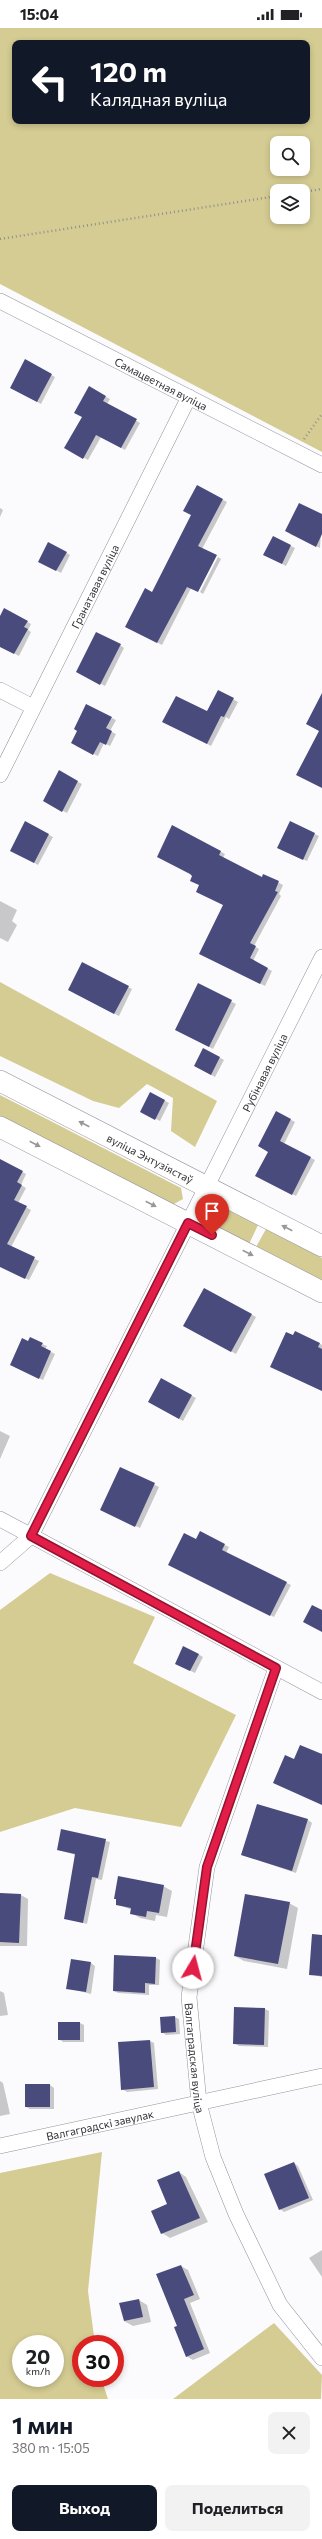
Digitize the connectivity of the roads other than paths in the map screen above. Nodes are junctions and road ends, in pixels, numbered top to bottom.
1 (0, 301) edge
2 (189, 397) junction
3 (322, 465) edge
4 (0, 690) edge
5 (34, 707) junction
6 (0, 775) edge
7 (322, 957) edge
8 (0, 1081) edge
9 (0, 1127) edge
10 (206, 1187) junction
11 (188, 1223) junction
12 (322, 1246) edge
13 (322, 1292) edge
14 (0, 1519) edge
15 (31, 1536) junction
16 (0, 1563) edge
17 (276, 1668) junction
18 (322, 1692) edge
19 (322, 2076) edge
20 (199, 2103) junction
21 (0, 2146) edge
22 (322, 2358) edge

1 - 2 street, Самацветная вуліца
2 - 3 street, Самацветная вуліца
2 - 5 street, Гранатавая вуліца
4 - 5 street
5 - 6 street, Гранатавая вуліца
7 - 10 street, Рубінавая вуліца
10 -> 8 street, вуліца Энтузіястаў
9 -> 11 street
10 - 11 street, Рубінавая вуліца
12 -> 10 street, вуліца Энтузіястаў
11 -> 13 street
11 - 15 street, Рубінавая вуліца
14 - 15 street
15 - 16 street
15 - 17 street
17 - 18 street
17 - 20 street, Валгаградская вуліца
19 - 20 street, Валгаградскі завулак
20 - 21 street, Валгаградскі завулак
20 - 22 street, Валгаградская вуліца

